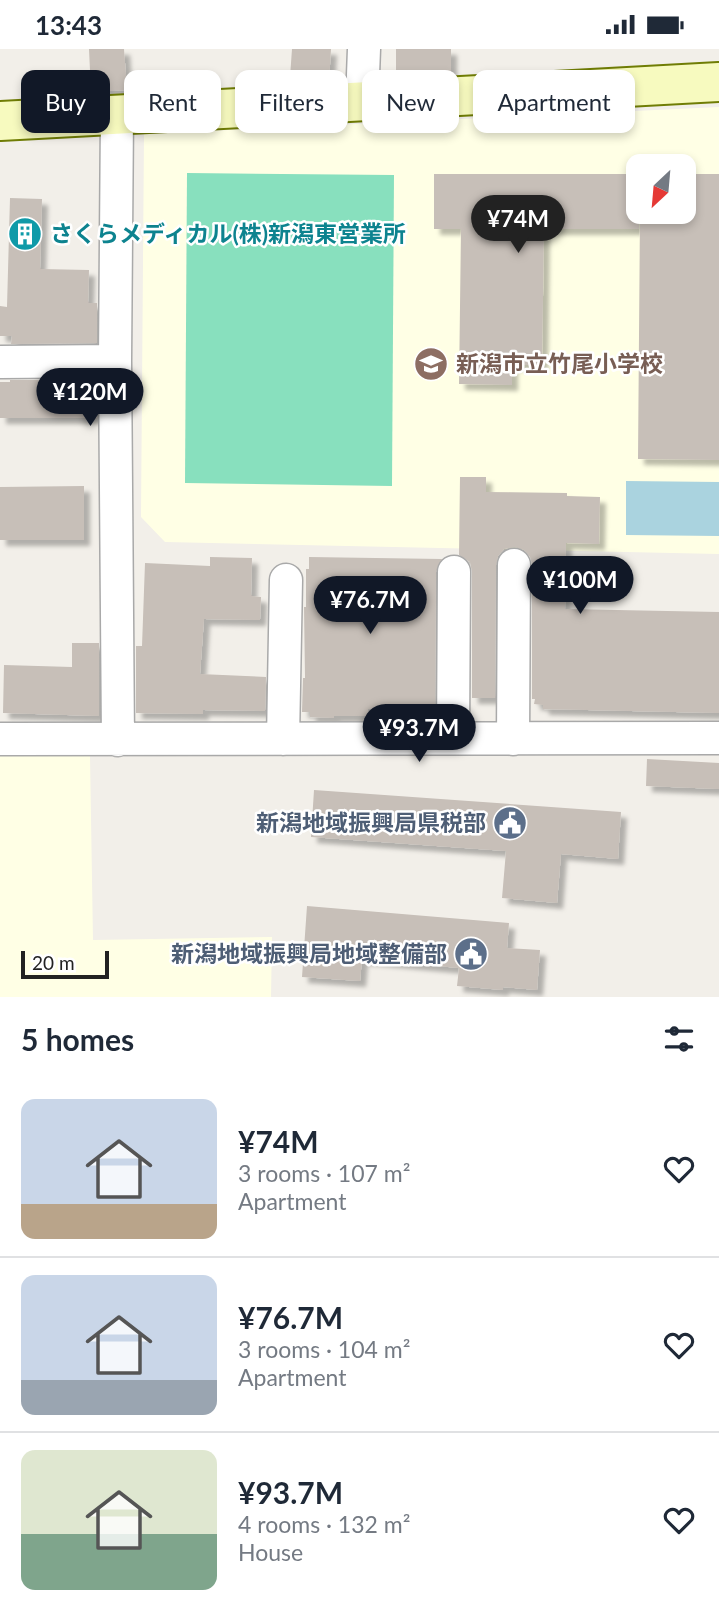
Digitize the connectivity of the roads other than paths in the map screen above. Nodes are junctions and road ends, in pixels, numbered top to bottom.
1 (364, 49) edge
2 (363, 70) edge
3 (719, 82) edge
4 (459, 96) edge
5 (362, 101) edge
6 (117, 115) junction
7 (0, 121) edge
8 (116, 361) junction
9 (0, 362) edge
10 (514, 565) dead end
11 (454, 572) dead end
12 (286, 580) dead end
13 (453, 737) junction
14 (719, 738) edge
15 (0, 739) edge
16 (283, 739) junction
17 (513, 739) junction
18 (118, 740) junction

1 - 2 street
3 - 4 street
5 - 6 street
6 - 7 street
6 - 8 street
8 - 9 street
8 - 18 street
10 - 17 street
11 - 13 street
12 - 16 street
13 - 16 street
13 - 17 street
14 - 17 street
15 - 18 street
16 - 18 street

